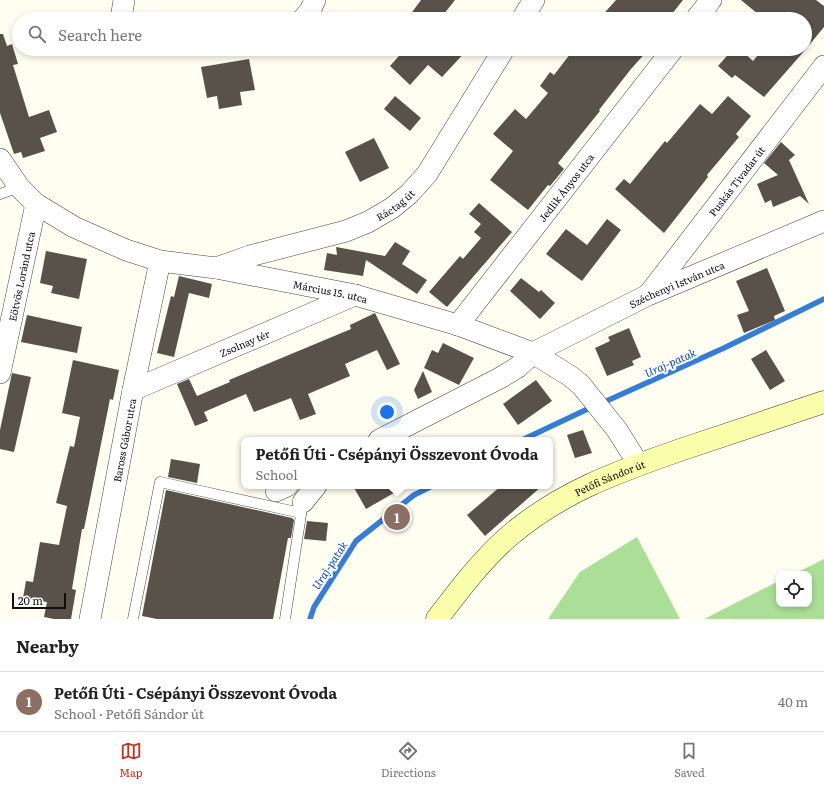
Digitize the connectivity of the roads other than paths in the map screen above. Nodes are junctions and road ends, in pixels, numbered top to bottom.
1 (124, 0) edge
2 (315, 0) edge
3 (534, 0) edge
4 (711, 0) edge
5 (123, 12) edge
6 (310, 12) edge
7 (526, 12) edge
8 (702, 12) edge
9 (500, 56) edge
10 (668, 56) edge
11 (824, 66) edge
12 (0, 159) edge
13 (9, 190) edge
14 (36, 204) junction
15 (824, 221) edge
16 (160, 261) junction
17 (216, 268) junction
18 (355, 295) junction
19 (648, 295) junction
20 (458, 325) junction
21 (533, 353) junction
22 (0, 372) edge
23 (133, 390) junction
24 (824, 402) edge
25 (385, 437) edge
26 (639, 465) junction
27 (282, 489) edge
28 (307, 500) edge
29 (252, 502) junction
30 (90, 619) edge
31 (133, 619) edge
32 (285, 619) edge
33 (437, 619) edge

1 - 5 street
2 - 6 street
3 - 7 street
4 - 8 street
9 - 17 street, Ráctag út
10 - 20 street, Jedlik Ányos utca
11 - 19 street, Puskás Tivadar út
12 - 13 street, Március 15. utca
13 - 14 street, Március 15. utca
14 - 16 street, Március 15. utca
14 - 22 street, Eötvös Loránd utca
15 - 19 street, Széchenyi István utca
16 - 17 street, Március 15. utca
16 - 23 street, Baross Gábor utca
17 - 18 street, Március 15. utca
18 - 20 street, Március 15. utca
18 - 23 street, Zsolnay tér
19 - 21 street, Széchenyi István utca
20 - 21 street, Március 15. utca
21 - 25 street, Széchenyi István utca
21 - 26 street, Március 15. utca
23 - 30 street, Baross Gábor utca
24 - 26 street, Petőfi Sándor út
26 - 33 street, Petőfi Sándor út
27 - 29 lane
28 - 29 lane
28 - 32 lane
29 - 31 lane

